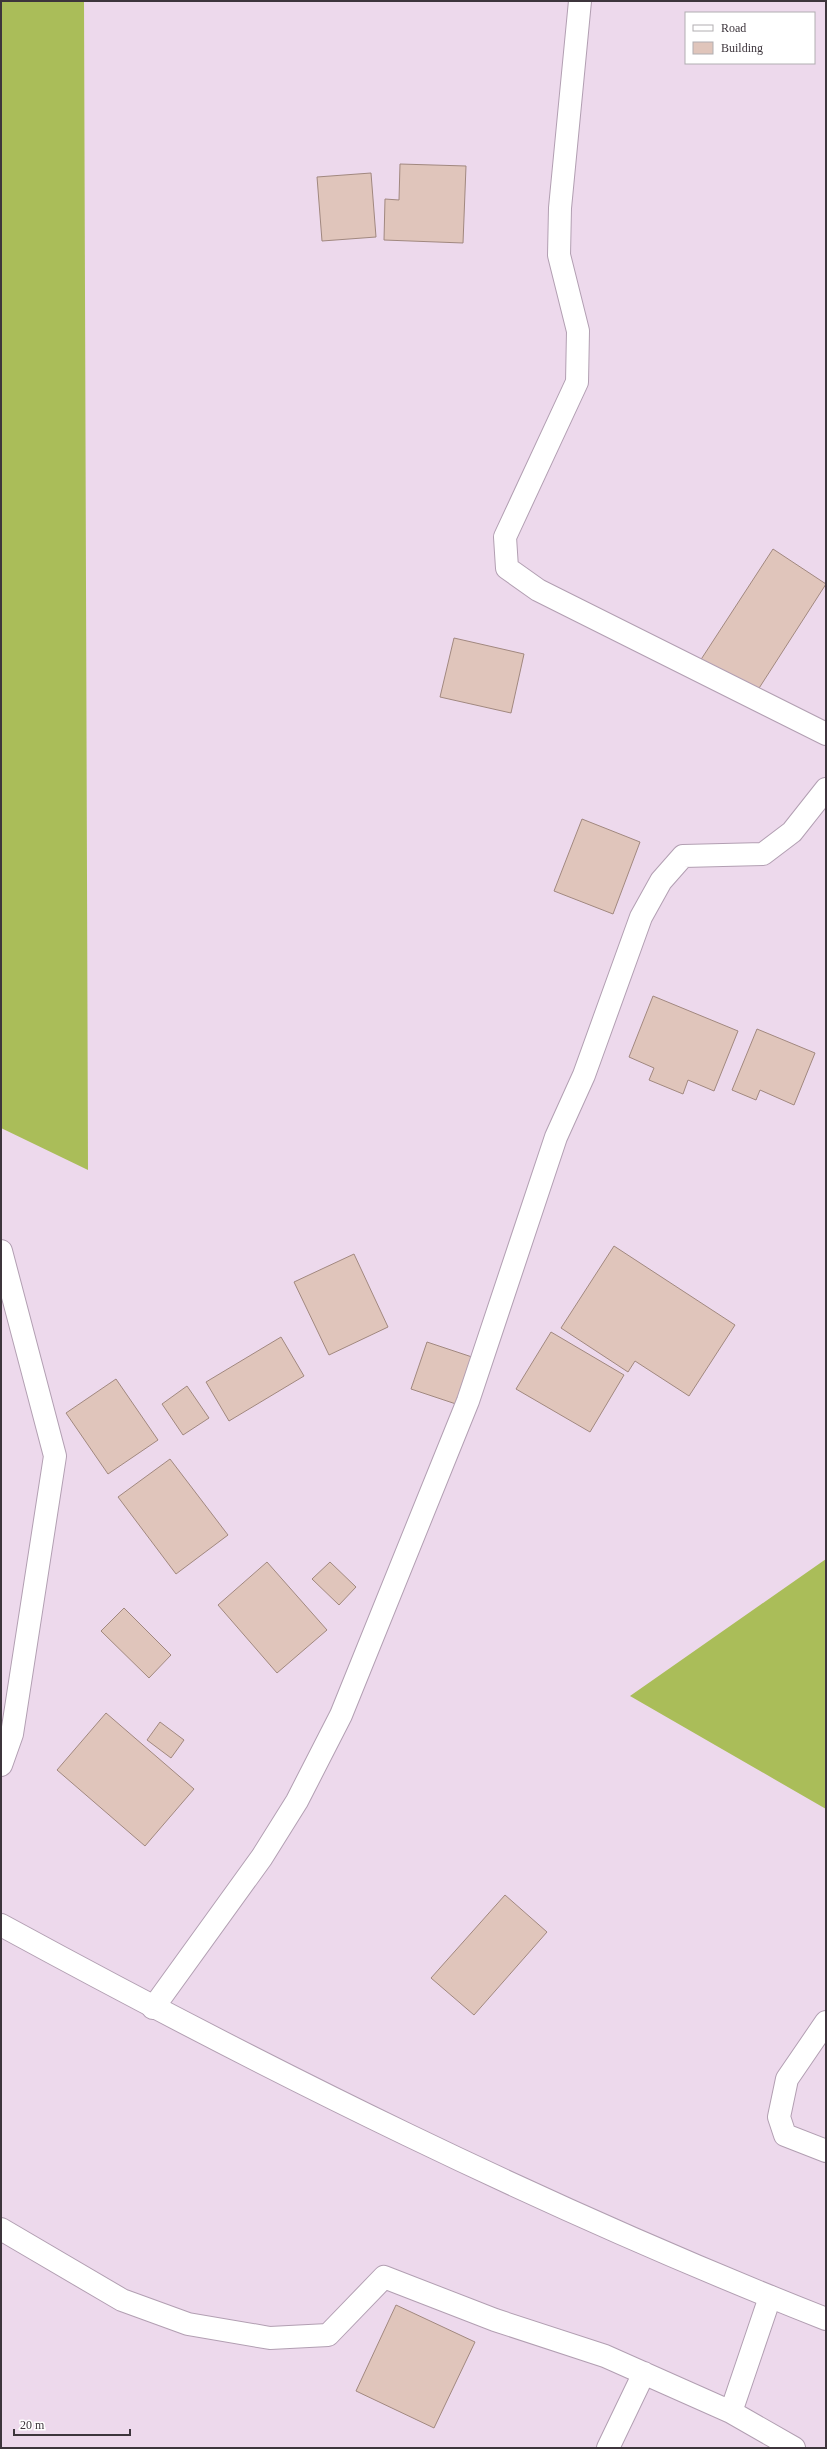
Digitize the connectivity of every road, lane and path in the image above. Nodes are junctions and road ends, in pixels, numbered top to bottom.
1 (580, 1) edge
2 (826, 734) edge
3 (826, 789) edge
4 (1, 1251) edge
5 (1, 1765) edge
6 (1, 1925) edge
7 (153, 2008) junction
8 (826, 2022) edge
9 (826, 2151) edge
10 (1, 2229) edge
11 (770, 2297) junction
12 (826, 2319) edge
13 (644, 2373) junction
14 (731, 2412) junction
15 (608, 2448) edge
16 (794, 2448) edge

1 - 2 main road
3 - 7 main road
4 - 5 main road
6 - 7 main road
7 - 11 main road
8 - 9 main road
10 - 13 main road
11 - 12 main road
11 - 14 main road
13 - 14 main road
13 - 15 main road
14 - 16 main road

